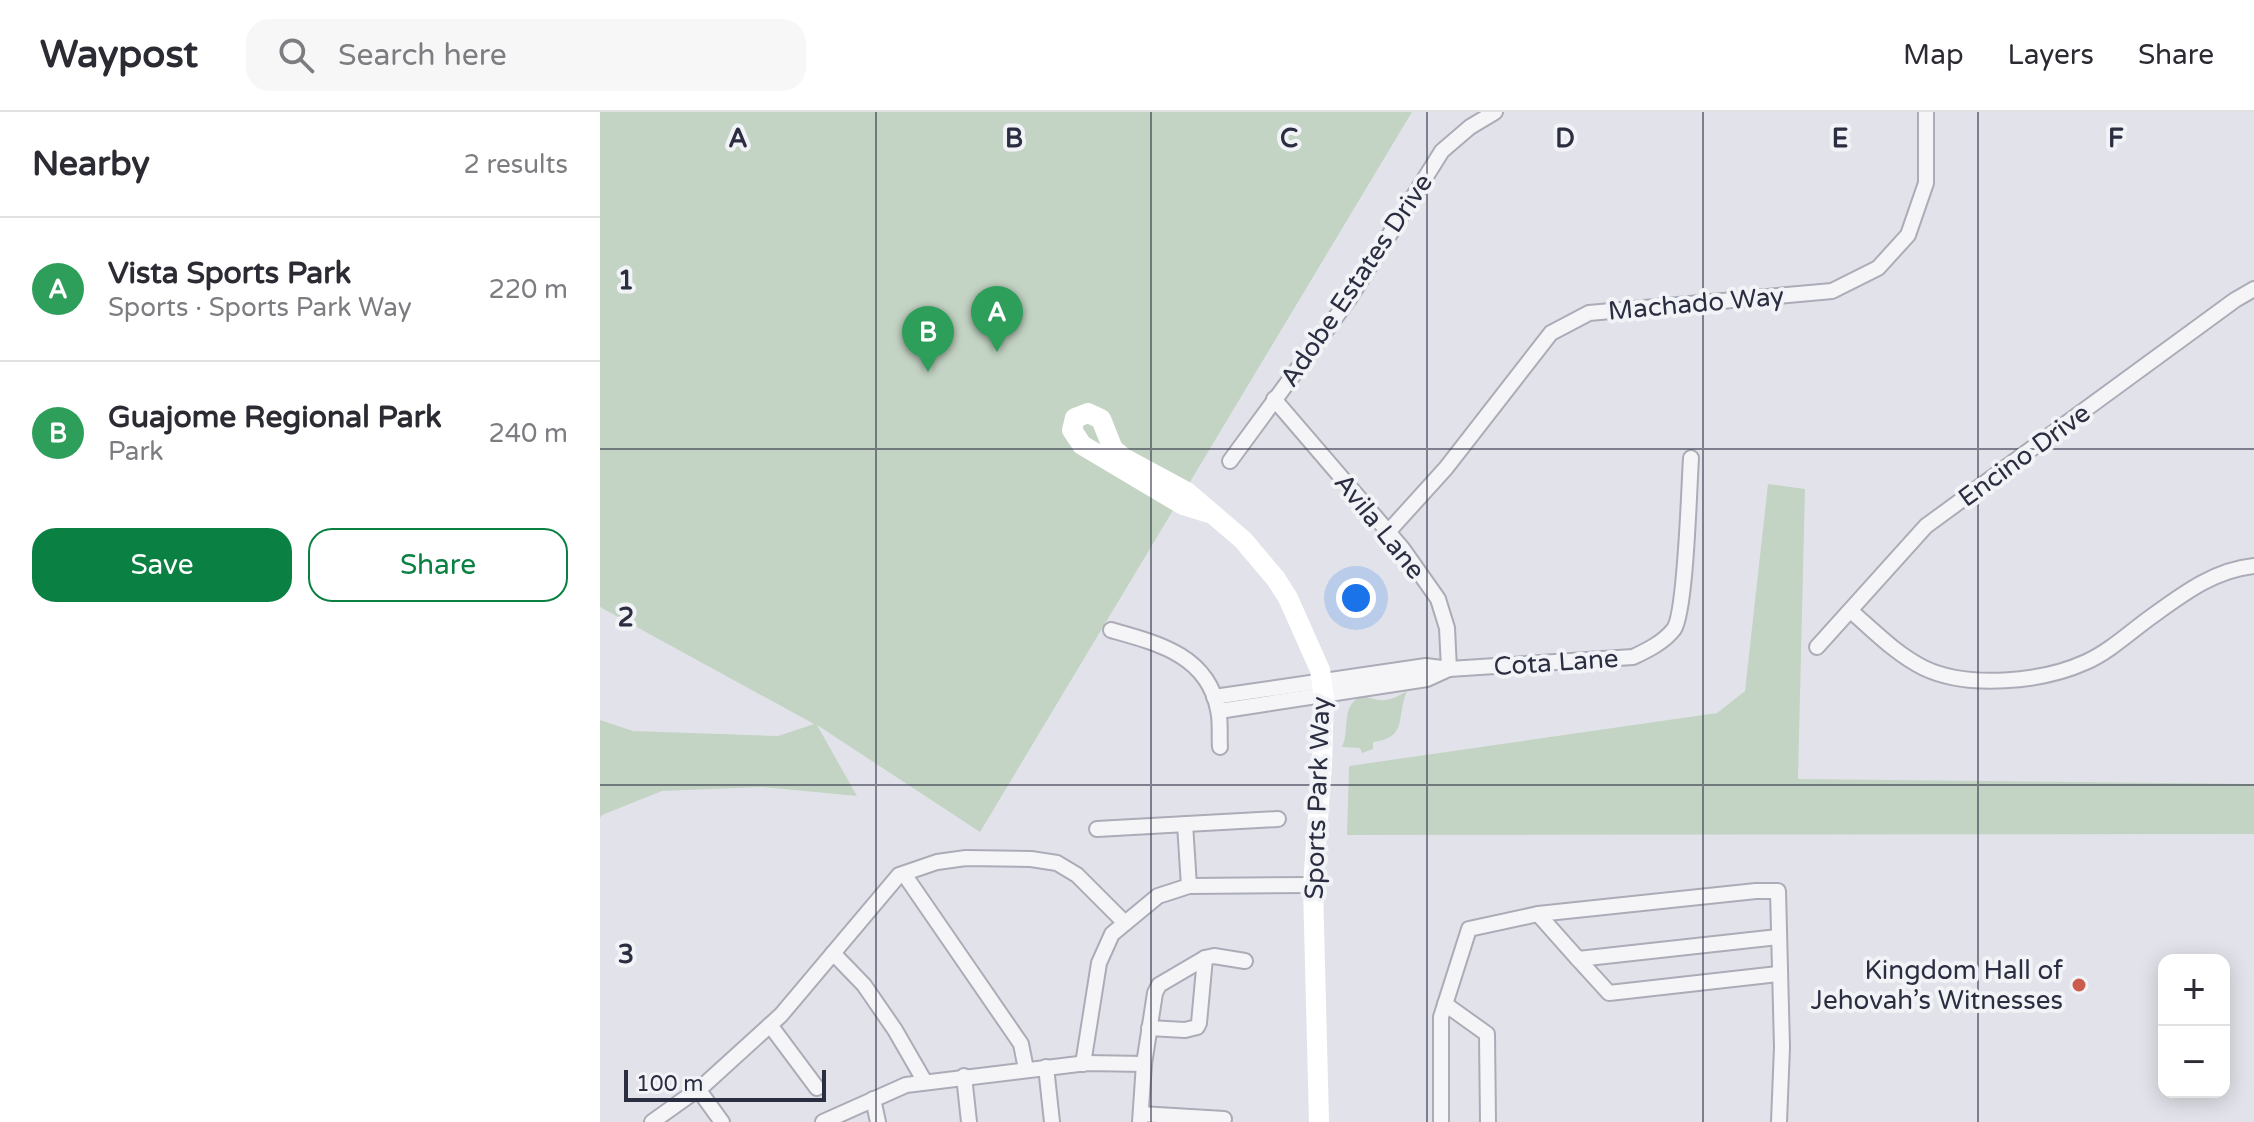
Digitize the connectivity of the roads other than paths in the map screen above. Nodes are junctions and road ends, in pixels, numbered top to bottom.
1 (1495, 112) edge
2 (1926, 112) edge
3 (2254, 289) edge
4 (1274, 399) junction
5 (1691, 458) dead end
6 (1230, 461) dead end
7 (1209, 513) junction
8 (1388, 532) junction
9 (2254, 566) edge
10 (1852, 612) junction
11 (1111, 630) dead end
12 (1817, 647) dead end
13 (1449, 669) junction
14 (1323, 688) junction
15 (1216, 704) junction
16 (1220, 747) dead end
17 (1278, 819) dead end
18 (1185, 824) junction
19 (1097, 829) dead end
20 (904, 874) junction
21 (1313, 885) junction
22 (1189, 886) junction
23 (1538, 914) junction
24 (1125, 923) junction
25 (1778, 937) junction
26 (833, 953) junction
27 (1205, 958) junction
28 (1578, 959) junction
29 (1245, 961) dead end
30 (1778, 974) junction
31 (1445, 1004) junction
32 (770, 1025) junction
33 (1149, 1028) junction
34 (1083, 1064) junction
35 (1144, 1064) junction
36 (1046, 1067) junction
37 (1026, 1069) junction
38 (964, 1076) junction
39 (925, 1082) junction
40 (817, 1088) dead end
41 (698, 1089) junction
42 (873, 1099) junction
43 (1140, 1118) edge
44 (1224, 1119) dead end
45 (652, 1122) edge
46 (722, 1122) edge
47 (823, 1122) edge
48 (878, 1122) edge
49 (969, 1122) edge
50 (1052, 1122) edge
51 (1319, 1122) edge
52 (1441, 1122) edge
53 (1488, 1122) edge
54 (1779, 1122) edge

1 - 4 street, Adobe Estates Drive
2 - 8 street, Machado Way
3 - 10 street, Encino Drive
4 - 6 street, Adobe Estates Drive
4 - 8 street, Avila Lane
5 - 13 street, Cota Lane
7 - 7 street, Sports Park Way
7 - 14 street, Sports Park Way
8 - 13 street, Avila Lane
9 - 10 street
10 - 12 street, Encino Drive
11 - 15 street
13 - 14 street, Cota Lane
14 - 15 street, Cota Lane
14 - 21 street, Sports Park Way
15 - 16 street
17 - 18 street
18 - 19 street
18 - 22 street
20 - 24 street
20 - 26 street
20 - 37 street
21 - 22 street
21 - 51 street, Sports Park Way
22 - 24 street
23 - 25 street
23 - 28 street
23 - 31 street
24 - 34 street
25 - 28 street
25 - 30 street
26 - 32 street
26 - 39 street
27 - 29 street
27 - 33 street
27 - 33 street
28 - 30 street
30 - 54 street
31 - 52 street
31 - 53 street
32 - 40 street
32 - 41 street
33 - 35 street
34 - 35 street
34 - 36 street
35 - 43 street
36 - 37 street
36 - 50 street
37 - 38 street
38 - 39 street
38 - 49 street
39 - 42 street
41 - 45 street
41 - 46 street
42 - 47 street
42 - 48 street
43 - 44 street

